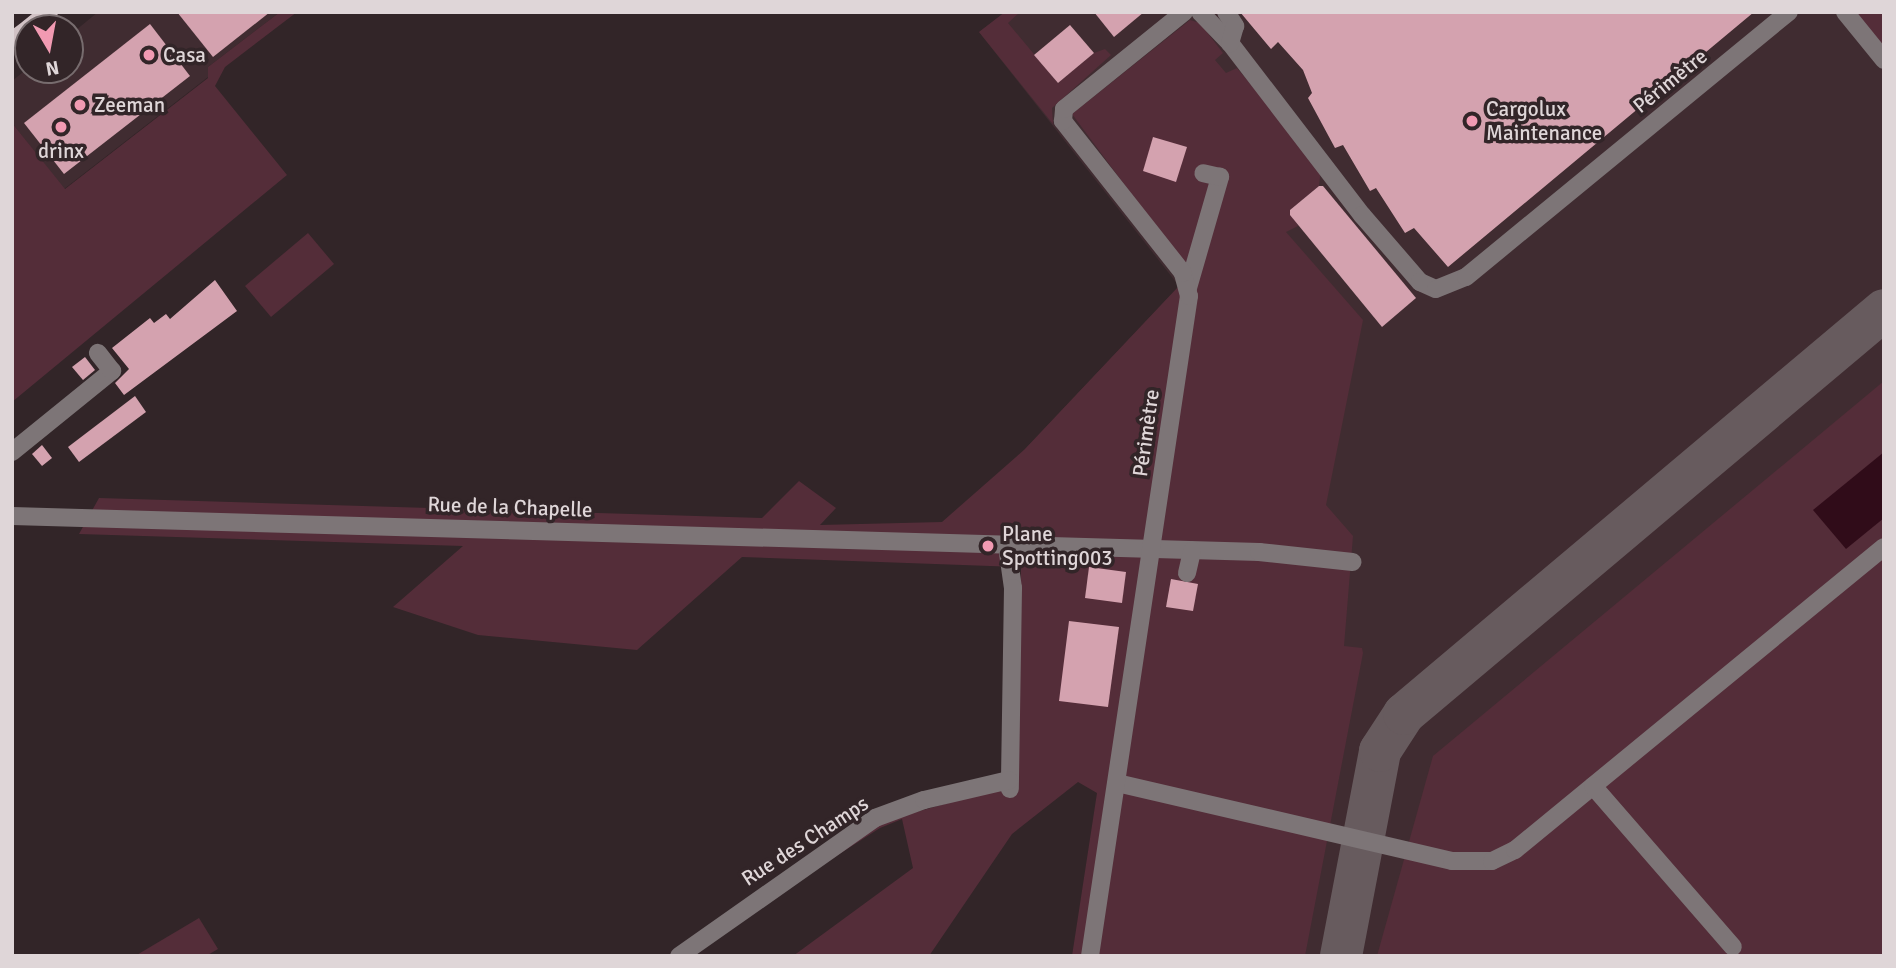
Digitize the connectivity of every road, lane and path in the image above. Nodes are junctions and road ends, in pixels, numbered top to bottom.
1 (1184, 12) edge
2 (1200, 12) edge
3 (1226, 12) edge
4 (1789, 12) edge
5 (1845, 12) edge
6 (1230, 43) junction
7 (1884, 60) edge
8 (1203, 173) dead end
9 (1188, 288) junction
10 (98, 354) dead end
11 (12, 452) edge
12 (12, 516) edge
13 (1007, 546) junction
14 (1884, 547) edge
15 (1151, 550) junction
16 (1192, 551) junction
17 (1352, 562) dead end
18 (1187, 573) dead end
19 (1117, 783) junction
20 (1593, 786) junction
21 (1733, 947) dead end
22 (680, 956) edge
23 (1090, 956) edge

1 - 9 street
2 - 6 street, Périmètre
3 - 6 street
4 - 6 street, Périmètre
5 - 7 street
8 - 9 street, Périmètre
9 - 15 street, Périmètre
10 - 11 street
12 - 13 street, Rue de la Chapelle
13 - 15 street, Rue de la Chapelle
13 - 22 street, Rue des Champs
14 - 20 street
15 - 16 street, Rue de la Chapelle
15 - 19 street, Périmètre
16 - 17 street, Rue de la Chapelle
16 - 18 street
19 - 20 street
19 - 23 street, Périmètre
20 - 21 street

